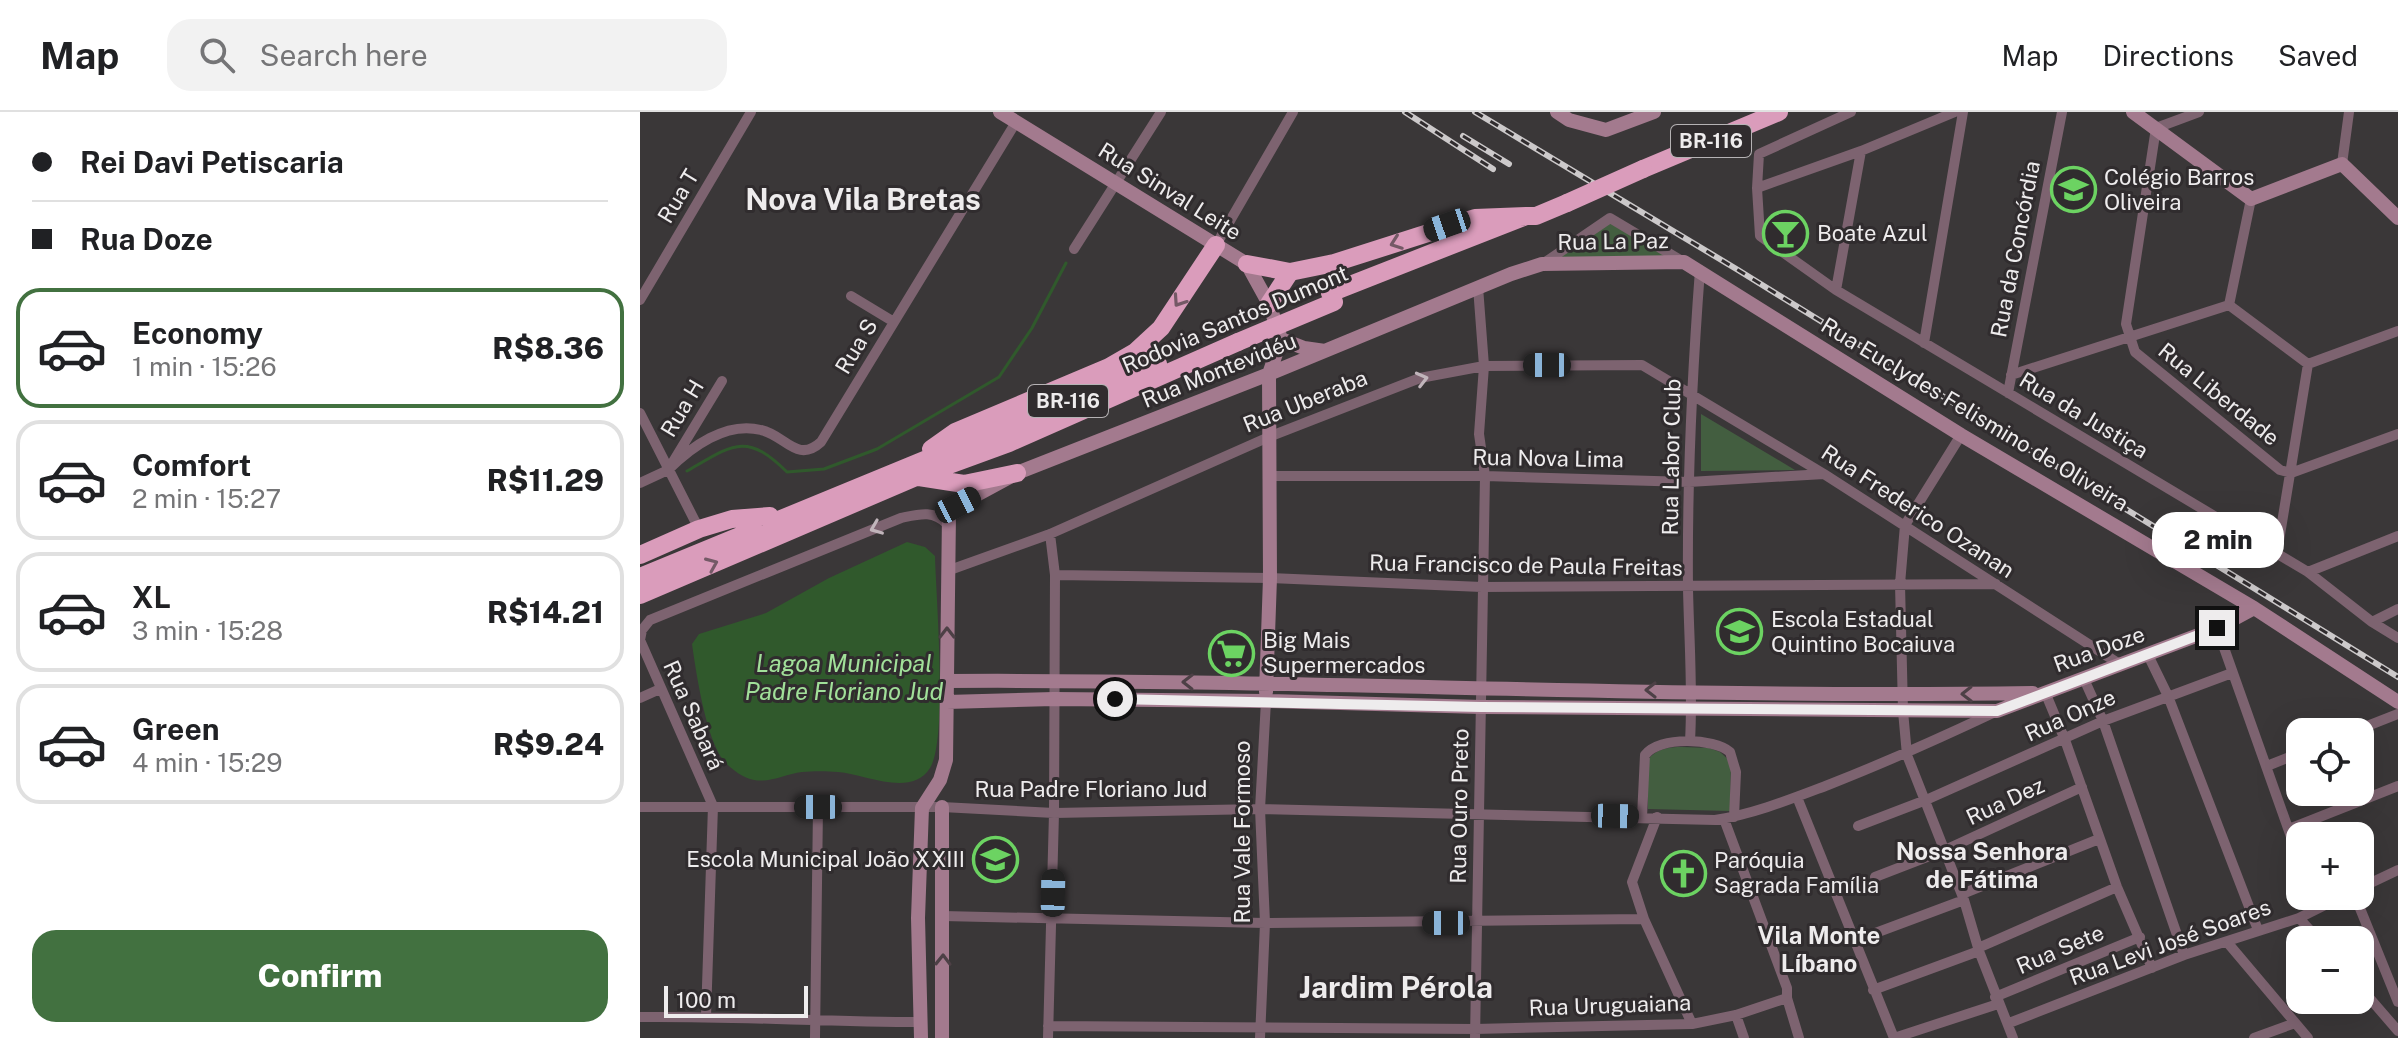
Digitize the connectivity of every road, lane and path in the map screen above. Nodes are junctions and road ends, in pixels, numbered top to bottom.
1 (751, 112) edge
2 (1000, 112) edge
3 (1161, 112) edge
4 (1293, 112) edge
5 (1557, 112) edge
6 (1654, 112) edge
7 (1779, 112) edge
8 (1851, 112) edge
9 (1955, 112) edge
10 (1963, 112) edge
11 (2062, 112) edge
12 (2133, 112) edge
13 (2199, 112) edge
14 (2349, 112) edge
15 (1016, 122) junction
16 (2156, 128) junction
17 (1861, 151) junction
18 (2342, 164) junction
19 (1117, 184) junction
20 (1757, 188) junction
21 (2251, 199) junction
22 (1531, 216) junction
23 (1610, 218) joint
24 (2398, 218) edge
25 (1216, 245) junction
26 (1074, 249) dead end
27 (1684, 262) junction
28 (1247, 264) junction
29 (1542, 264) junction
30 (1700, 270) junction
31 (1290, 272) junction
32 (1478, 287) junction
33 (1836, 290) junction
34 (851, 296) dead end
35 (640, 300) edge
36 (1269, 304) junction
37 (2229, 305) junction
38 (894, 322) junction
39 (2398, 331) edge
40 (1236, 337) junction
41 (2130, 338) junction
42 (1281, 339) junction
43 (1924, 343) junction
44 (1325, 351) junction
45 (2308, 364) junction
46 (1484, 366) junction
47 (1269, 374) junction
48 (2011, 375) junction
49 (722, 381) dead end
50 (1691, 393) junction
51 (2008, 393) junction
52 (640, 413) edge
53 (2398, 434) edge
54 (1961, 435) junction
55 (1271, 436) junction
56 (1009, 443) junction
57 (668, 470) junction
58 (908, 473) junction
59 (1017, 473) junction
60 (2291, 473) junction
61 (1824, 474) junction
62 (1270, 476) junction
63 (1485, 476) junction
64 (1689, 482) junction
65 (640, 483) edge
66 (792, 513) junction
67 (947, 524) junction
68 (1905, 525) junction
69 (699, 529) junction
70 (1050, 534) junction
71 (2398, 536) edge
72 (2277, 553) junction
73 (640, 555) edge
74 (947, 571) junction
75 (2308, 572) junction
76 (1055, 575) junction
77 (640, 577) edge
78 (1270, 578) junction
79 (1900, 584) junction
80 (1996, 584) junction
81 (1482, 587) junction
82 (1688, 588) junction
83 (640, 595) edge
84 (2254, 608) junction
85 (2398, 609) edge
86 (2372, 622) junction
87 (2217, 628) junction
88 (2398, 638) edge
89 (640, 640) edge
90 (2148, 655) junction
91 (2121, 665) junction
92 (2232, 673) junction
93 (2084, 679) junction
94 (1054, 680) junction
95 (947, 681) junction
96 (1266, 683) junction
97 (660, 689) junction
98 (1481, 689) junction
99 (1692, 691) junction
100 (2045, 692) junction
101 (1903, 695) junction
102 (2168, 696) junction
103 (640, 698) edge
104 (1054, 699) junction
105 (1266, 701) junction
106 (947, 702) junction
107 (2398, 702) edge
108 (1481, 707) junction
109 (1692, 708) junction
110 (1903, 711) junction
111 (1997, 711) junction
112 (2398, 714) edge
113 (2103, 721) junction
114 (2374, 723) edge
115 (2065, 740) junction
116 (1690, 741) junction
117 (1907, 755) junction
118 (2286, 759) edge
119 (2267, 766) junction
120 (2398, 786) edge
121 (2082, 787) junction
122 (933, 792) junction
123 (1797, 797) junction
124 (1926, 800) junction
125 (713, 806) junction
126 (640, 807) edge
127 (818, 807) junction
128 (942, 807) junction
129 (922, 808) junction
130 (1260, 809) junction
131 (1054, 813) junction
132 (1478, 814) junction
133 (1642, 817) junction
134 (1657, 817) junction
135 (1729, 818) junction
136 (2287, 822) edge
137 (2307, 822) edge
138 (1858, 826) dead end
139 (2099, 839) junction
140 (1945, 850) junction
141 (2398, 870) edge
142 (1875, 877) dead end
143 (2374, 881) edge
144 (2117, 887) junction
145 (1963, 897) junction
146 (2312, 910) edge
147 (2361, 910) edge
148 (943, 916) junction
149 (2299, 918) junction
150 (1052, 919) junction
151 (1644, 919) junction
152 (1476, 922) junction
153 (1265, 923) junction
154 (2306, 926) edge
155 (2258, 930) junction
156 (2140, 937) junction
157 (1854, 941) junction
158 (2227, 942) junction
159 (1978, 950) junction
160 (2184, 955) junction
161 (2152, 968) junction
162 (1873, 990) junction
163 (1787, 998) junction
164 (1996, 1000) junction
165 (2398, 1002) edge
166 (2374, 1003) edge
167 (1736, 1015) junction
168 (706, 1016) junction
169 (640, 1017) edge
170 (815, 1022) junction
171 (921, 1022) junction
172 (2009, 1023) junction
173 (2295, 1023) junction
174 (1692, 1024) junction
175 (2398, 1031) edge
176 (1048, 1032) edge
177 (1260, 1033) edge
178 (1475, 1033) edge
179 (815, 1038) edge
180 (921, 1038) edge
181 (942, 1038) edge
182 (1744, 1038) edge
183 (1799, 1038) edge
184 (1894, 1038) edge
185 (2013, 1038) edge
186 (2254, 1038) edge
187 (2308, 1038) edge

1 - 35 street, Rua T
2 - 15 street, Rua Sinval Leite
3 - 19 street
4 - 25 street
5 - 6 street
7 - 22 highway, Rodovia Santos Dumont / BR-116, bridge
8 - 20 street
9 - 17 street
10 - 43 street
11 - 48 street, Rua da Concórdia
12 - 16 street
13 - 16 street
14 - 18 street
15 - 19 street, Rua Sinval Leite
15 - 38 street, Rua S
16 - 21 street
16 - 41 street, Rua Liberdade
17 - 20 street
17 - 33 street
18 - 21 street
18 - 24 street
19 - 25 street, Rua Sinval Leite
19 - 26 street
20 - 33 street, Rua da Justiça
21 - 37 street
22 -> 31 highway
22 - 40 highway, Rodovia Santos Dumont / BR-116, bridge
23 - 27 street, Rua Euclydes Felismino de Oliveira
23 - 29 street, Rua Montevidéu
25 - 28 street, Rua Sinval Leite
25 -> 58 highway
27 - 29 street, Rua La Paz
27 - 30 street, Rua Euclydes Felismino de Oliveira
28 - 31 highway
28 - 36 street, Rua Sinval Leite
29 - 32 street, Rua Montevidéu
30 - 50 street, Rua Labor Club
30 - 54 street, Rua Euclydes Felismino de Oliveira
31 - 36 highway
32 - 44 street, Rua Montevidéu
32 - 46 street, Rua Ouro Preto
33 - 43 street, Rua da Justiça
34 - 38 street
36 - 42 street, Rua Sinval Leite
37 - 41 street
37 - 45 street
38 - 57 street, Rua S
39 - 45 street
40 - 56 highway, Rodovia Santos Dumont / BR-116
40 - 58 highway, Rodovia Santos Dumont / BR-116
41 - 48 street
41 - 60 street, Rua Liberdade
42 - 44 street
42 - 47 street, Rua Vale Formoso
43 - 51 street, Rua da Justiça
44 - 47 street, Rua Montevidéu
45 - 60 street
46 - 50 street, Rua Uberaba
55 -> 46 street, Rua Uberaba
46 - 63 street, Rua Ouro Preto
47 - 55 street, Rua Vale Formoso
47 - 59 street, Rua Montevidéu
48 - 51 street, Rua da Concórdia
49 - 57 street, Rua H
50 - 61 street, Rua Frederico Ozanan
50 - 64 street, Rua Labor Club
51 - 72 street, Rua da Justiça
52 - 57 street
53 - 60 street, Rua Liberdade
54 - 68 street
54 - 84 street, Rua Euclydes Felismino de Oliveira
55 - 62 street, Rua Vale Formoso
55 - 70 street, Rua Uberaba
56 - 58 highway, Rodovia Santos Dumont / BR-116
56 - 59 highway
57 - 65 street, Rua H
57 - 69 street
58 - 59 highway
58 - 66 highway, Rodovia Santos Dumont / BR-116
83 -> 58 highway, Rodovia Santos Dumont / BR-116
59 - 67 street, Rua Montevidéu
60 - 72 street
61 - 64 street, Rua Nova Lima
61 - 68 street, Rua Frederico Ozanan
62 - 63 street, Rua Nova Lima
62 - 78 street, Rua Vale Formoso
63 - 64 street, Rua Nova Lima
63 - 81 street, Rua Ouro Preto
64 - 82 street, Rua Labor Club
66 - 69 highway
66 - 77 highway, Rodovia Santos Dumont / BR-116
67 - 74 street
67 -> 89 street
68 - 79 street
68 - 80 street, Rua Frederico Ozanan
69 - 73 highway
70 - 74 street, Rua Uberaba
70 - 76 street
71 - 75 street
72 - 75 street, Rua da Justiça
95 -> 74 street
75 - 86 street, Rua da Justiça
76 - 78 street, Rua Francisco de Paula Freitas
76 - 94 street
78 - 81 street, Rua Francisco de Paula Freitas
78 - 96 street, Rua Vale Formoso
79 - 80 street, Rua Francisco de Paula Freitas
79 - 82 street, Rua Francisco de Paula Freitas
79 - 101 street
80 - 91 street, Rua Frederico Ozanan
81 - 82 street, Rua Francisco de Paula Freitas
81 - 98 street, Rua Ouro Preto
82 - 99 street, Rua Labor Club
84 - 87 street, Rua Doze
84 - 107 street, Rua Euclydes Felismino de Oliveira
85 - 86 street
86 - 88 street, Rua da Justiça
87 - 90 street, Rua Doze
87 - 92 street
89 - 97 street, Rua Sabará
90 - 91 street, Rua Doze
90 - 102 street
91 - 93 street, Rua Doze
92 - 102 street, Rua Onze
92 - 119 street
93 - 100 street, Rua Doze
93 - 113 street
94 - 95 street
96 -> 94 street
94 - 104 street
95 - 106 street
96 - 98 street
96 - 105 street, Rua Vale Formoso
97 - 103 street
97 - 125 street, Rua Sabará
99 -> 98 street
98 - 108 street, Rua Ouro Preto
99 - 101 street
99 - 109 street, Rua Labor Club
100 -> 101 street
100 - 111 street, Rua Doze
100 - 115 street
101 - 110 street
102 - 113 street, Rua Onze
102 - 155 street
104 - 105 street
104 - 106 street
104 - 131 street
105 - 108 street
105 - 130 street, Rua Vale Formoso
106 - 122 street
108 - 109 street
108 - 132 street, Rua Ouro Preto
109 - 110 street
109 - 116 street, Rua Labor Club
110 - 111 street
110 - 117 street
111 - 117 street, Rua Doze
112 - 114 street
113 - 115 street, Rua Onze
113 - 160 street
115 - 121 street
115 - 124 street, Rua Onze
116 - 133 street
116 - 135 street
117 - 123 street, Rua Doze
117 - 124 street
118 - 119 street
119 - 136 street
120 - 137 street
121 - 139 street
121 - 140 street, Rua Dez
122 - 128 street
122 - 129 street
123 - 135 street, Rua Doze
123 - 157 street
124 - 138 street, Rua Onze
124 - 140 street
125 - 126 street, Rua Padre Floriano Jud
125 - 127 street, Rua Padre Floriano Jud
125 - 168 street
127 - 129 street, Rua Padre Floriano Jud
127 - 170 street
128 - 129 street, Rua Padre Floriano Jud
128 - 131 street, Rua Padre Floriano Jud
128 - 148 street
129 - 171 street
130 - 131 street, Rua Padre Floriano Jud
130 - 132 street, Rua Padre Floriano Jud
130 - 153 street, Rua Vale Formoso
131 - 150 street
132 - 133 street, Rua Padre Floriano Jud
132 - 152 street, Rua Ouro Preto
133 - 134 street, Rua Padre Floriano Jud
134 - 135 street, Rua Padre Floriano Jud
134 - 151 street
135 - 163 street
139 - 144 street
139 - 145 street
140 - 142 street, Rua Dez
140 - 145 street
141 - 143 street
144 - 156 street
144 - 159 street
145 - 157 street
145 - 159 street
146 - 149 street, Rua Levi José Soares
147 - 165 street
148 - 150 street
181 -> 148 street
149 - 154 street
149 - 155 street, Rua Levi José Soares
150 - 153 street
150 - 176 street
151 - 152 street
151 - 174 street
152 - 153 street
152 - 178 street, Rua Ouro Preto
153 - 177 street, Rua Vale Formoso
155 - 158 street, Rua Levi José Soares
156 - 161 street
156 - 164 street, Rua Sete
157 - 162 street
158 - 160 street, Rua Levi José Soares
158 - 173 street
159 - 162 street
159 - 164 street
160 - 161 street, Rua Levi José Soares
161 - 172 street, Rua Levi José Soares
162 - 184 street
163 - 167 street, Rua Uruguaiana
163 - 183 street
164 - 172 street
164 - 184 street, Rua Sete
166 - 175 street
167 - 174 street, Rua Uruguaiana
167 - 182 street
168 - 169 street
168 - 170 street
170 - 171 street
170 - 179 street
171 - 180 street
172 - 185 street
173 - 186 street
173 - 187 street
174 - 178 street, Rua Uruguaiana
176 - 177 street, Rua Uruguaiana
177 - 178 street, Rua Uruguaiana

